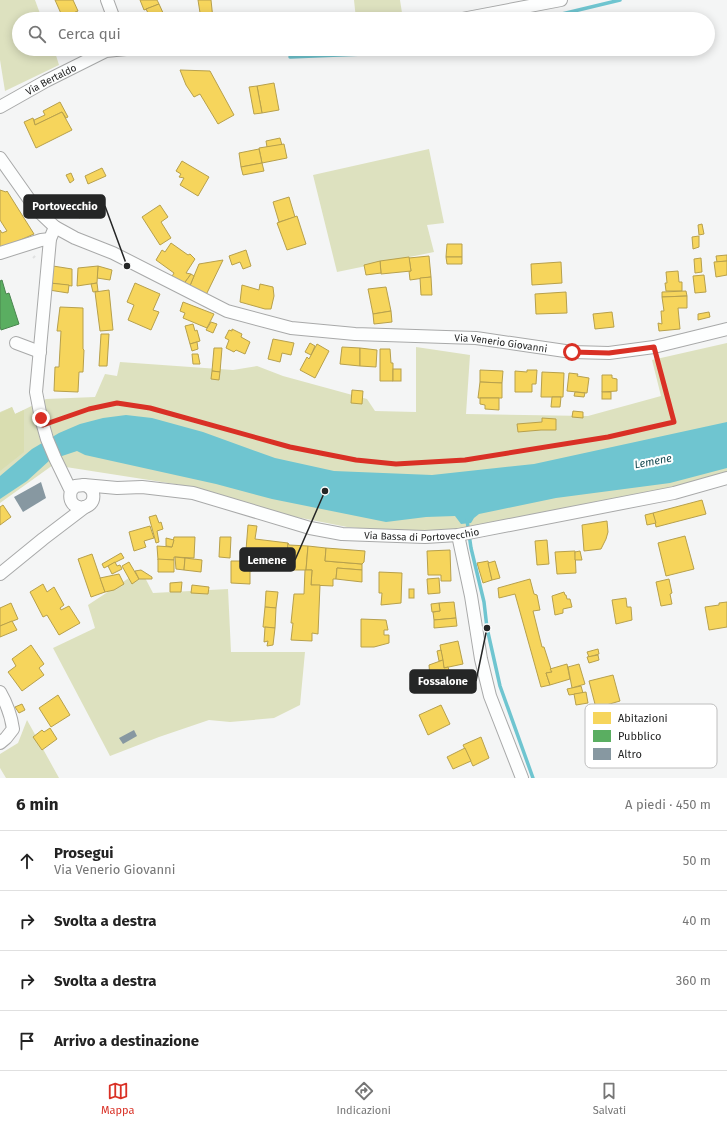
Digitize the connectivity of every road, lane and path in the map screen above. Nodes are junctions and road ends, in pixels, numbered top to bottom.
1 (107, 0) edge
2 (561, 0) edge
3 (111, 12) edge
4 (498, 12) edge
5 (96, 56) edge
6 (0, 107) edge
7 (0, 158) edge
8 (55, 227) junction
9 (50, 239) junction
10 (0, 253) edge
11 (727, 329) edge
12 (16, 343) dead end
13 (654, 347) junction
14 (40, 352) junction
15 (43, 425) junction
16 (61, 470) junction
17 (727, 478) edge
18 (83, 485) junction
19 (117, 488) junction
20 (70, 495) junction
21 (88, 505) junction
22 (62, 524) junction
23 (461, 534) junction
24 (0, 574) edge
25 (0, 692) edge
26 (0, 743) edge
27 (522, 778) edge

1 - 3 street
2 - 4 street
5 - 6 street, Via Bertaldo
7 - 8 street, Via Venerio Giovanni
8 - 9 street
8 - 13 street, Via Venerio Giovanni
9 - 10 street
9 - 14 street
11 - 13 street, Via Venerio Giovanni
12 - 14 street
13 - 15 path
14 - 15 street
15 - 16 street
16 - 18 street
16 - 20 street
17 - 23 street, Via Bassa di Portovecchio
18 - 19 street, Via Bassa di Portovecchio
18 - 20 street
18 - 21 street
19 - 21 street
19 - 23 street, Via Bassa di Portovecchio
20 - 21 street
20 - 22 street
21 - 22 street
22 - 24 street
23 - 27 street
25 - 26 street

